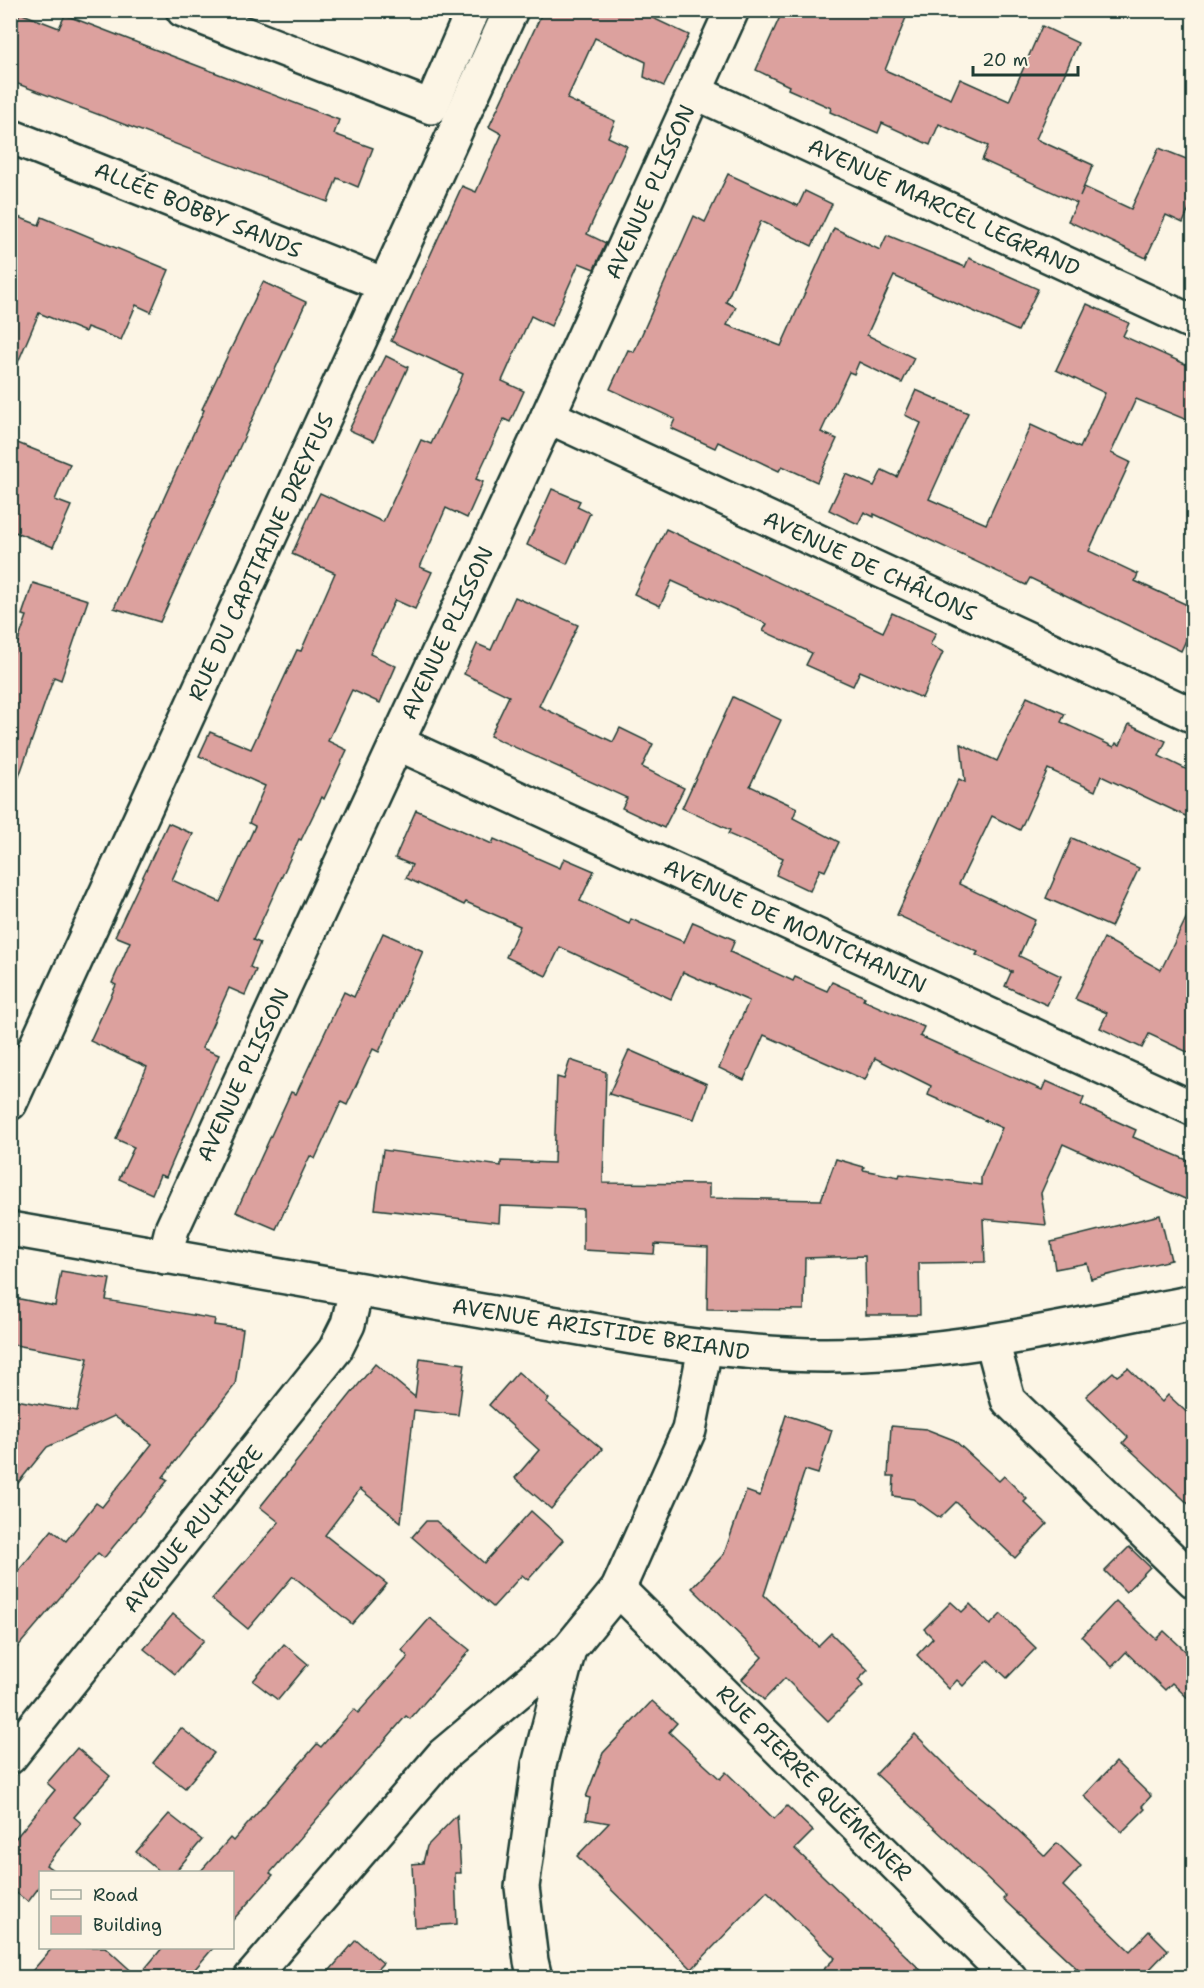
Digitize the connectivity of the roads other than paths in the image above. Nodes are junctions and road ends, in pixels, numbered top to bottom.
1 (183, 10) edge
2 (473, 10) edge
3 (512, 10) edge
4 (732, 10) edge
5 (695, 92) junction
6 (10, 136) edge
7 (385, 285) junction
8 (1194, 322) edge
9 (548, 416) junction
10 (1194, 716) edge
11 (397, 743) junction
12 (10, 1103) edge
13 (1194, 1109) edge
14 (10, 1229) edge
15 (165, 1257) junction
16 (356, 1290) junction
17 (1194, 1302) edge
18 (992, 1341) junction
19 (705, 1348) junction
20 (1194, 1581) edge
21 (618, 1589) junction
22 (569, 1649) junction
23 (10, 1757) edge
24 (251, 1977) edge
25 (535, 1977) edge
26 (1010, 1977) edge

1 - 2 street
3 - 7 street, RUE DU CAPITAINE DREYFUS
4 - 5 street, AVENUE PLISSON
5 - 8 street, AVENUE MARCEL LEGRAND
5 - 9 street, AVENUE PLISSON
6 - 7 street, ALLÉE BOBBY SANDS
7 - 12 street, RUE DU CAPITAINE DREYFUS
9 - 10 street, AVENUE DE CHÂLONS
9 - 11 street, AVENUE PLISSON
11 - 13 street, AVENUE DE MONTCHANIN
11 - 15 street, AVENUE PLISSON
14 - 15 street, AVENUE ARISTIDE BRIAND
15 - 16 street, AVENUE ARISTIDE BRIAND
16 - 19 street, AVENUE ARISTIDE BRIAND
16 - 23 street, AVENUE RULHIÈRE
17 - 18 street, AVENUE ARISTIDE BRIAND
18 - 19 street, AVENUE ARISTIDE BRIAND
18 - 20 street
19 - 21 street
21 - 22 street
21 - 26 street, RUE PIERRE QUÉMENER
22 - 24 street
22 - 25 street

